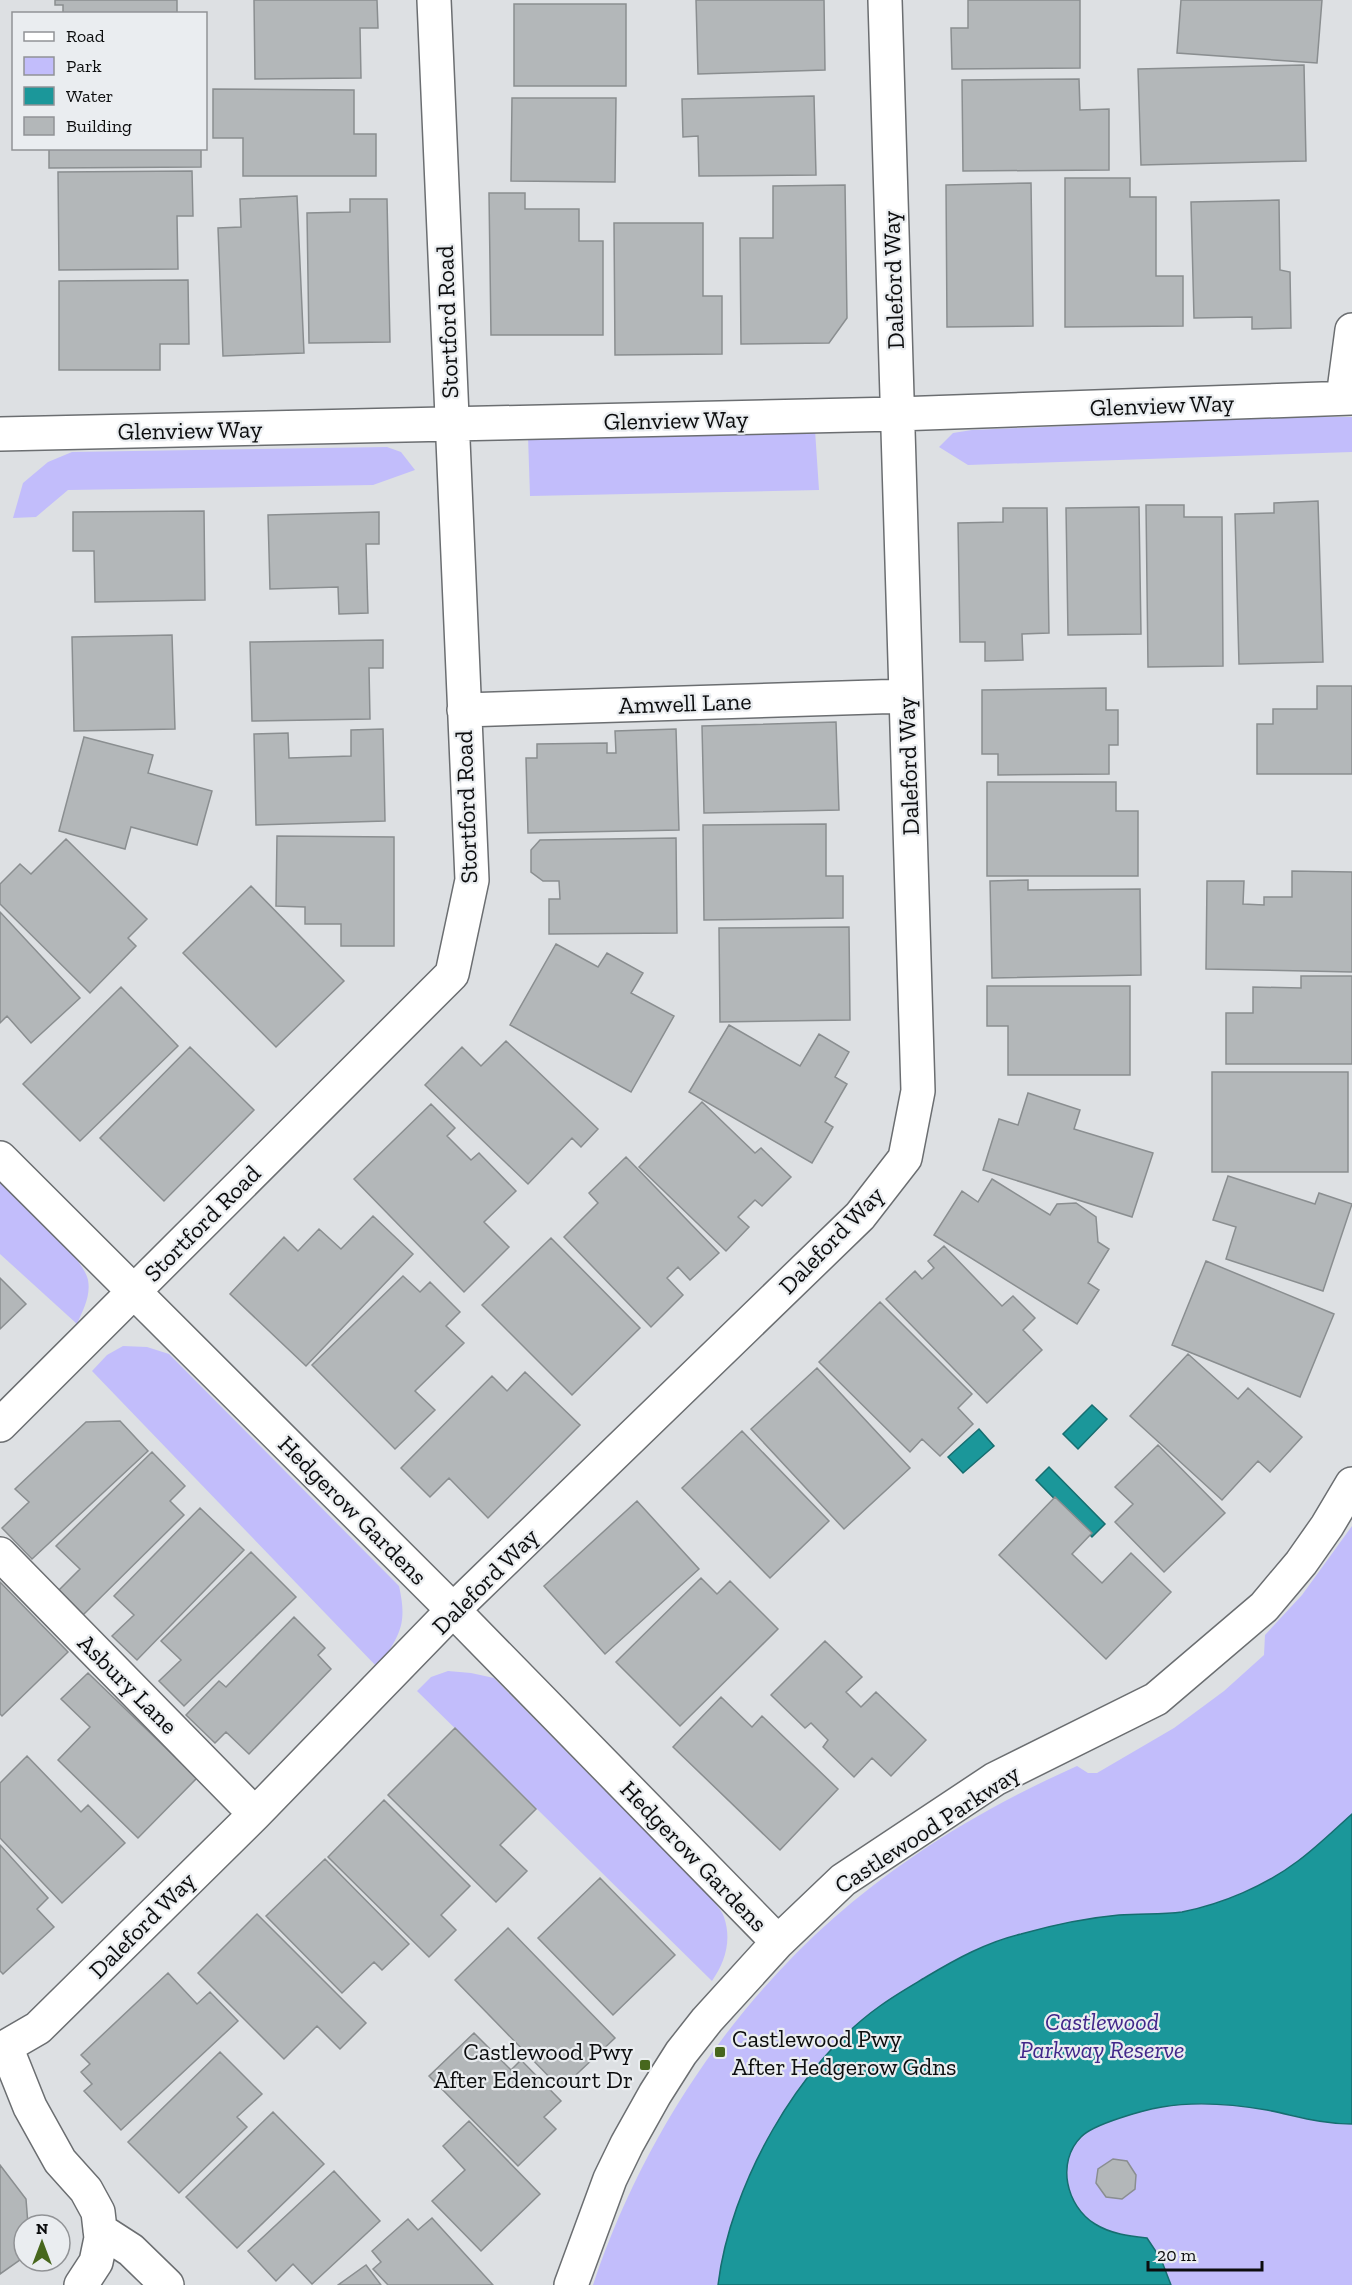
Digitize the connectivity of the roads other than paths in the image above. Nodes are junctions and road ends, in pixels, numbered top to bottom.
1 (434, 0) edge
2 (885, 0) edge
3 (1352, 330) edge
4 (1348, 398) edge
5 (897, 414) junction
6 (452, 424) junction
7 (0, 434) edge
8 (906, 696) junction
9 (464, 710) junction
10 (0, 1158) edge
11 (134, 1292) junction
12 (0, 1425) edge
13 (1352, 1484) edge
14 (0, 1554) edge
15 (453, 1610) junction
16 (255, 1814) junction
17 (778, 1942) junction
18 (3, 2048) edge
19 (100, 2230) junction
20 (81, 2285) edge
21 (167, 2285) edge
22 (571, 2285) edge

1 - 6 street, Stortford Road
2 - 5 street, Daleford Way
3 - 4 street
4 - 5 street, Glenview Way
5 - 6 street, Glenview Way
5 - 8 street, Daleford Way
6 - 7 street, Glenview Way
6 - 9 street, Stortford Road
8 - 9 street, Amwell Lane
8 - 15 street, Daleford Way
9 - 11 street, Stortford Road
10 - 11 street, Hedgerow Gardens
11 - 12 street, Stortford Road
11 - 15 street, Hedgerow Gardens
13 - 17 street, Castlewood Parkway
14 - 16 street, Asbury Lane
15 - 16 street, Daleford Way
15 - 17 street, Hedgerow Gardens
16 - 18 street, Daleford Way
17 - 22 street, Castlewood Parkway
18 - 19 street
19 - 20 street
19 - 21 street

